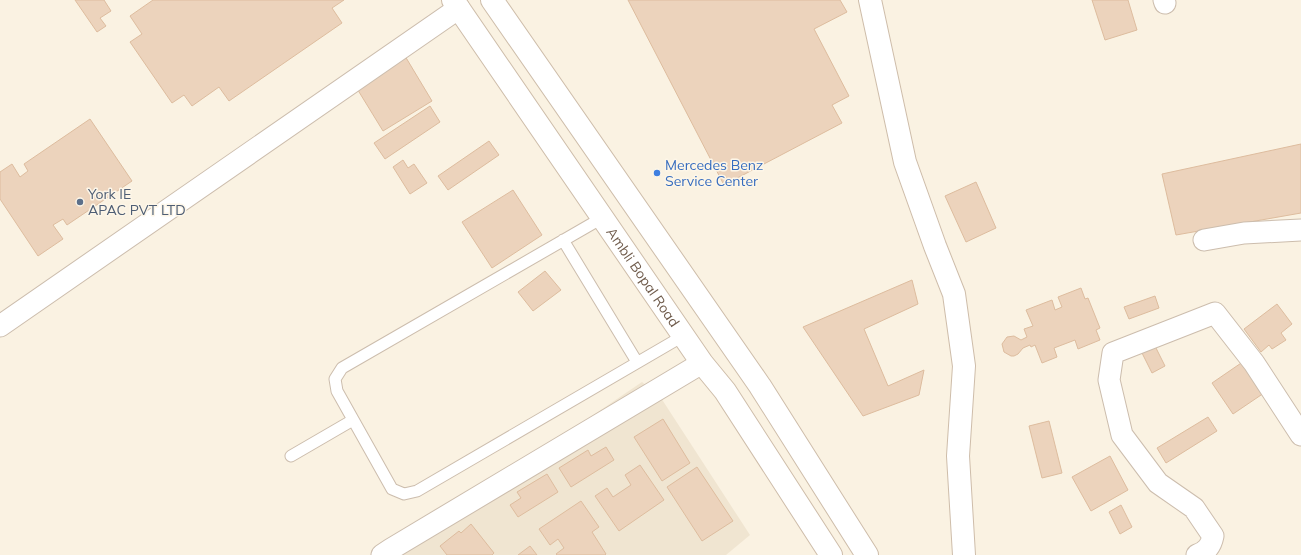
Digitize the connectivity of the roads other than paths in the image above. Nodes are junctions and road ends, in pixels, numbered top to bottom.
1 (492, 0) edge
2 (870, 0) edge
3 (456, 4) edge
4 (602, 218) junction
5 (1301, 230) edge
6 (563, 240) junction
7 (1204, 240) dead end
8 (0, 326) edge
9 (682, 336) junction
10 (637, 362) junction
11 (702, 363) junction
12 (353, 420) junction
13 (1300, 432) edge
14 (291, 456) dead end
15 (389, 553) edge
16 (830, 555) edge
17 (868, 555) edge
18 (964, 555) edge
19 (1197, 555) edge

1 - 17 street
2 - 18 street
3 - 4 street, Ambli Bopal Road
3 - 8 street
4 - 6 lane
4 - 9 street, Ambli Bopal Road
5 - 7 street
6 - 10 lane
6 - 12 lane
9 - 10 lane
9 - 11 street, Ambli Bopal Road
10 - 12 lane
11 - 15 street
11 - 16 street, Ambli Bopal Road
12 - 14 lane
13 - 19 street

